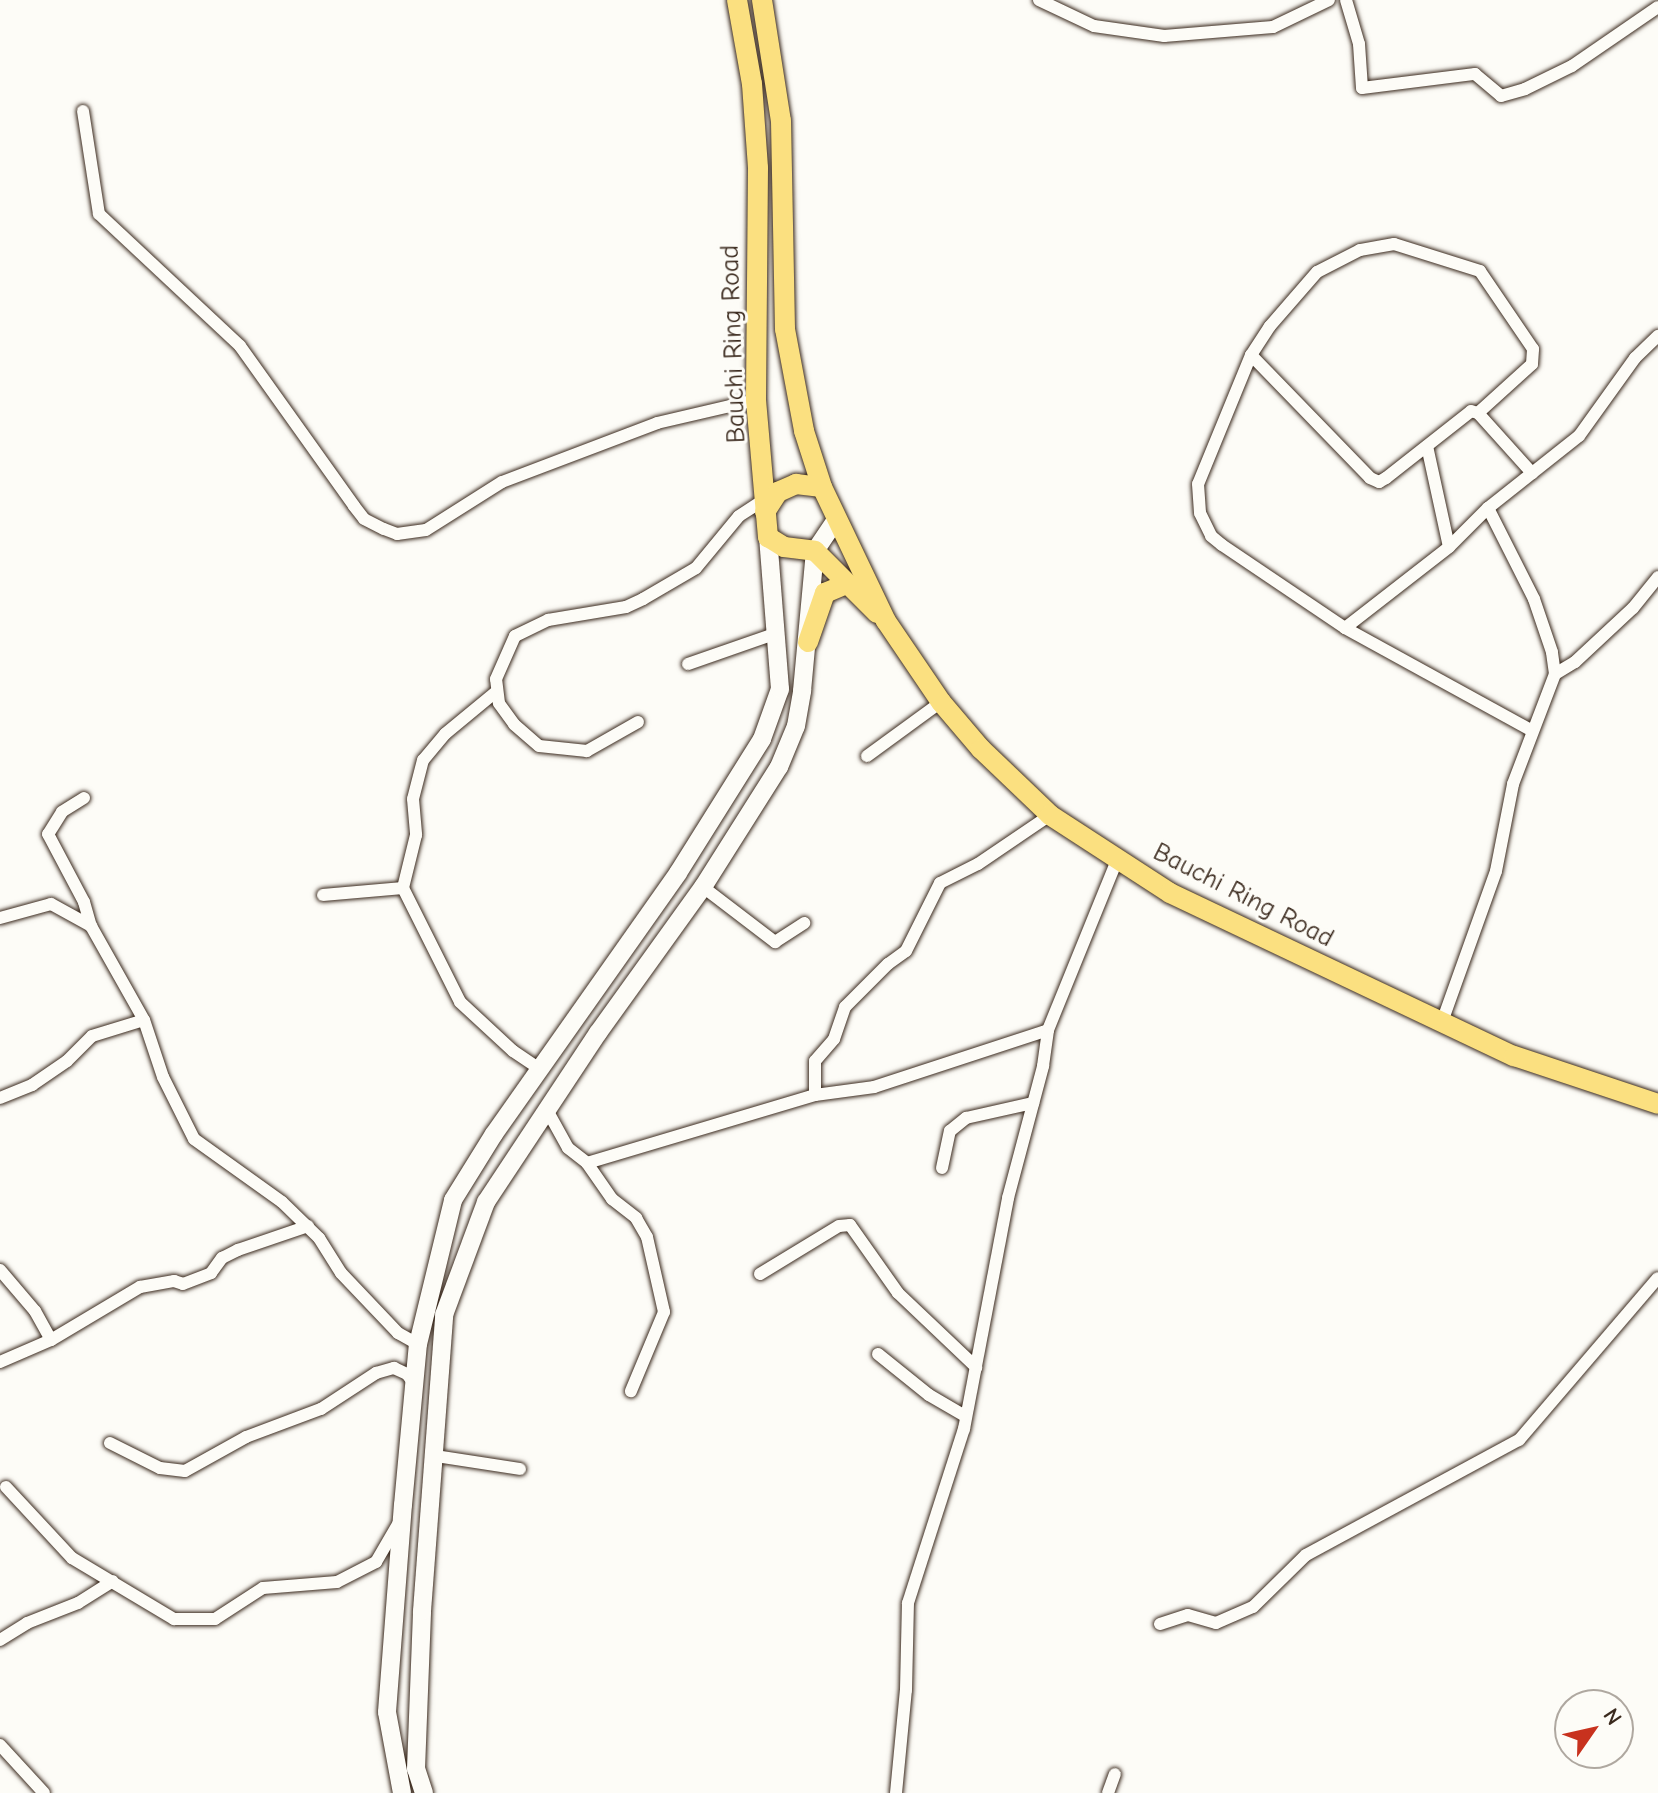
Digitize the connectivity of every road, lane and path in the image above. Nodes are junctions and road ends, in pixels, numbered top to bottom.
1 (737, 0) edge
2 (762, 0) edge
3 (1039, 0) edge
4 (1329, 0) edge
5 (1346, 0) edge
6 (1658, 7) edge
7 (83, 111) dead end
8 (1658, 336) edge
9 (1251, 355) junction
10 (756, 400) junction
11 (1478, 413) junction
12 (1427, 446) junction
13 (1532, 473) junction
14 (822, 487) junction
15 (765, 506) junction
16 (1488, 508) junction
17 (836, 520) junction
18 (768, 537) junction
19 (1449, 547) junction
20 (815, 551) junction
21 (1658, 577) edge
22 (846, 584) junction
23 (886, 621) junction
24 (1345, 628) junction
25 (777, 633) junction
26 (808, 642) junction
27 (688, 664) dead end
28 (1555, 674) junction
29 (497, 691) junction
30 (941, 702) junction
31 (638, 722) dead end
32 (1532, 731) junction
33 (867, 756) dead end
34 (84, 798) dead end
35 (1050, 815) junction
36 (1117, 860) junction
37 (703, 887) junction
38 (403, 888) junction
39 (323, 895) dead end
40 (0, 918) edge
41 (804, 923) dead end
42 (91, 926) junction
43 (144, 1020) junction
44 (1442, 1022) junction
45 (1048, 1030) junction
46 (540, 1069) junction
47 (815, 1095) junction
48 (0, 1098) edge
49 (1033, 1103) junction
50 (1658, 1104) edge
51 (547, 1110) junction
52 (587, 1163) junction
53 (942, 1168) dead end
54 (308, 1226) junction
55 (0, 1270) edge
56 (760, 1274) dead end
57 (1658, 1278) edge
58 (51, 1340) junction
59 (418, 1344) junction
60 (878, 1354) dead end
61 (0, 1362) edge
62 (976, 1367) junction
63 (415, 1385) junction
64 (631, 1391) dead end
65 (965, 1416) junction
66 (110, 1443) dead end
67 (436, 1456) junction
68 (520, 1469) dead end
69 (6, 1487) dead end
70 (403, 1505) junction
71 (113, 1581) junction
72 (1160, 1624) dead end
73 (0, 1640) edge
74 (0, 1745) edge
75 (1115, 1774) dead end
76 (44, 1793) edge
77 (402, 1793) edge
78 (424, 1793) edge
79 (896, 1793) edge
80 (1108, 1793) edge

1 - 10 main road, Bauchi Ring Road
2 - 14 main road, Bauchi Ring Road
3 - 4 street
5 - 6 street
7 - 10 street
8 - 13 street
9 - 11 street
9 - 12 street
9 - 24 street
10 - 15 main road, Bauchi Ring Road
11 - 12 street
11 - 13 street
12 - 19 street
13 - 16 street
14 - 15 main road
14 - 17 main road, Bauchi Ring Road
15 - 18 main road, Bauchi Ring Road
15 - 29 street
16 - 19 street
16 - 28 street
17 - 20 main road
17 - 23 main road, Bauchi Ring Road
18 - 20 main road
18 - 25 main road
19 - 24 street
20 - 22 main road, Bauchi Ring Road
20 - 26 main road
21 - 28 street
22 - 23 main road, Bauchi Ring Road
22 - 26 main road
23 - 30 main road, Bauchi Ring Road
24 - 32 street
25 - 27 street
25 - 46 main road
26 - 37 main road
28 - 32 street
29 - 31 street
29 - 38 street
30 - 33 street
30 - 35 main road, Bauchi Ring Road
32 - 44 street
34 - 42 street
35 - 36 main road, Bauchi Ring Road
35 - 47 street
36 - 44 main road, Bauchi Ring Road
36 - 45 street
37 - 41 street
37 - 51 main road
38 - 39 street
38 - 46 street
40 - 42 street
42 - 43 street
43 - 48 street
43 - 54 street
44 - 50 main road, Bauchi Ring Road
45 - 47 street
45 - 49 street
46 - 59 main road
47 - 52 street
49 - 53 street
49 - 62 street
51 - 52 street
51 - 67 main road
52 - 64 street
54 - 58 street
54 - 59 street
55 - 58 street
56 - 62 street
57 - 72 street
58 - 61 street
59 - 63 main road
60 - 65 street
62 - 65 street
63 - 66 street
63 - 70 main road
65 - 79 street
67 - 68 street
67 - 78 main road
69 - 71 street
70 - 71 street
70 - 77 main road
71 - 73 street
74 - 76 street
75 - 80 street

